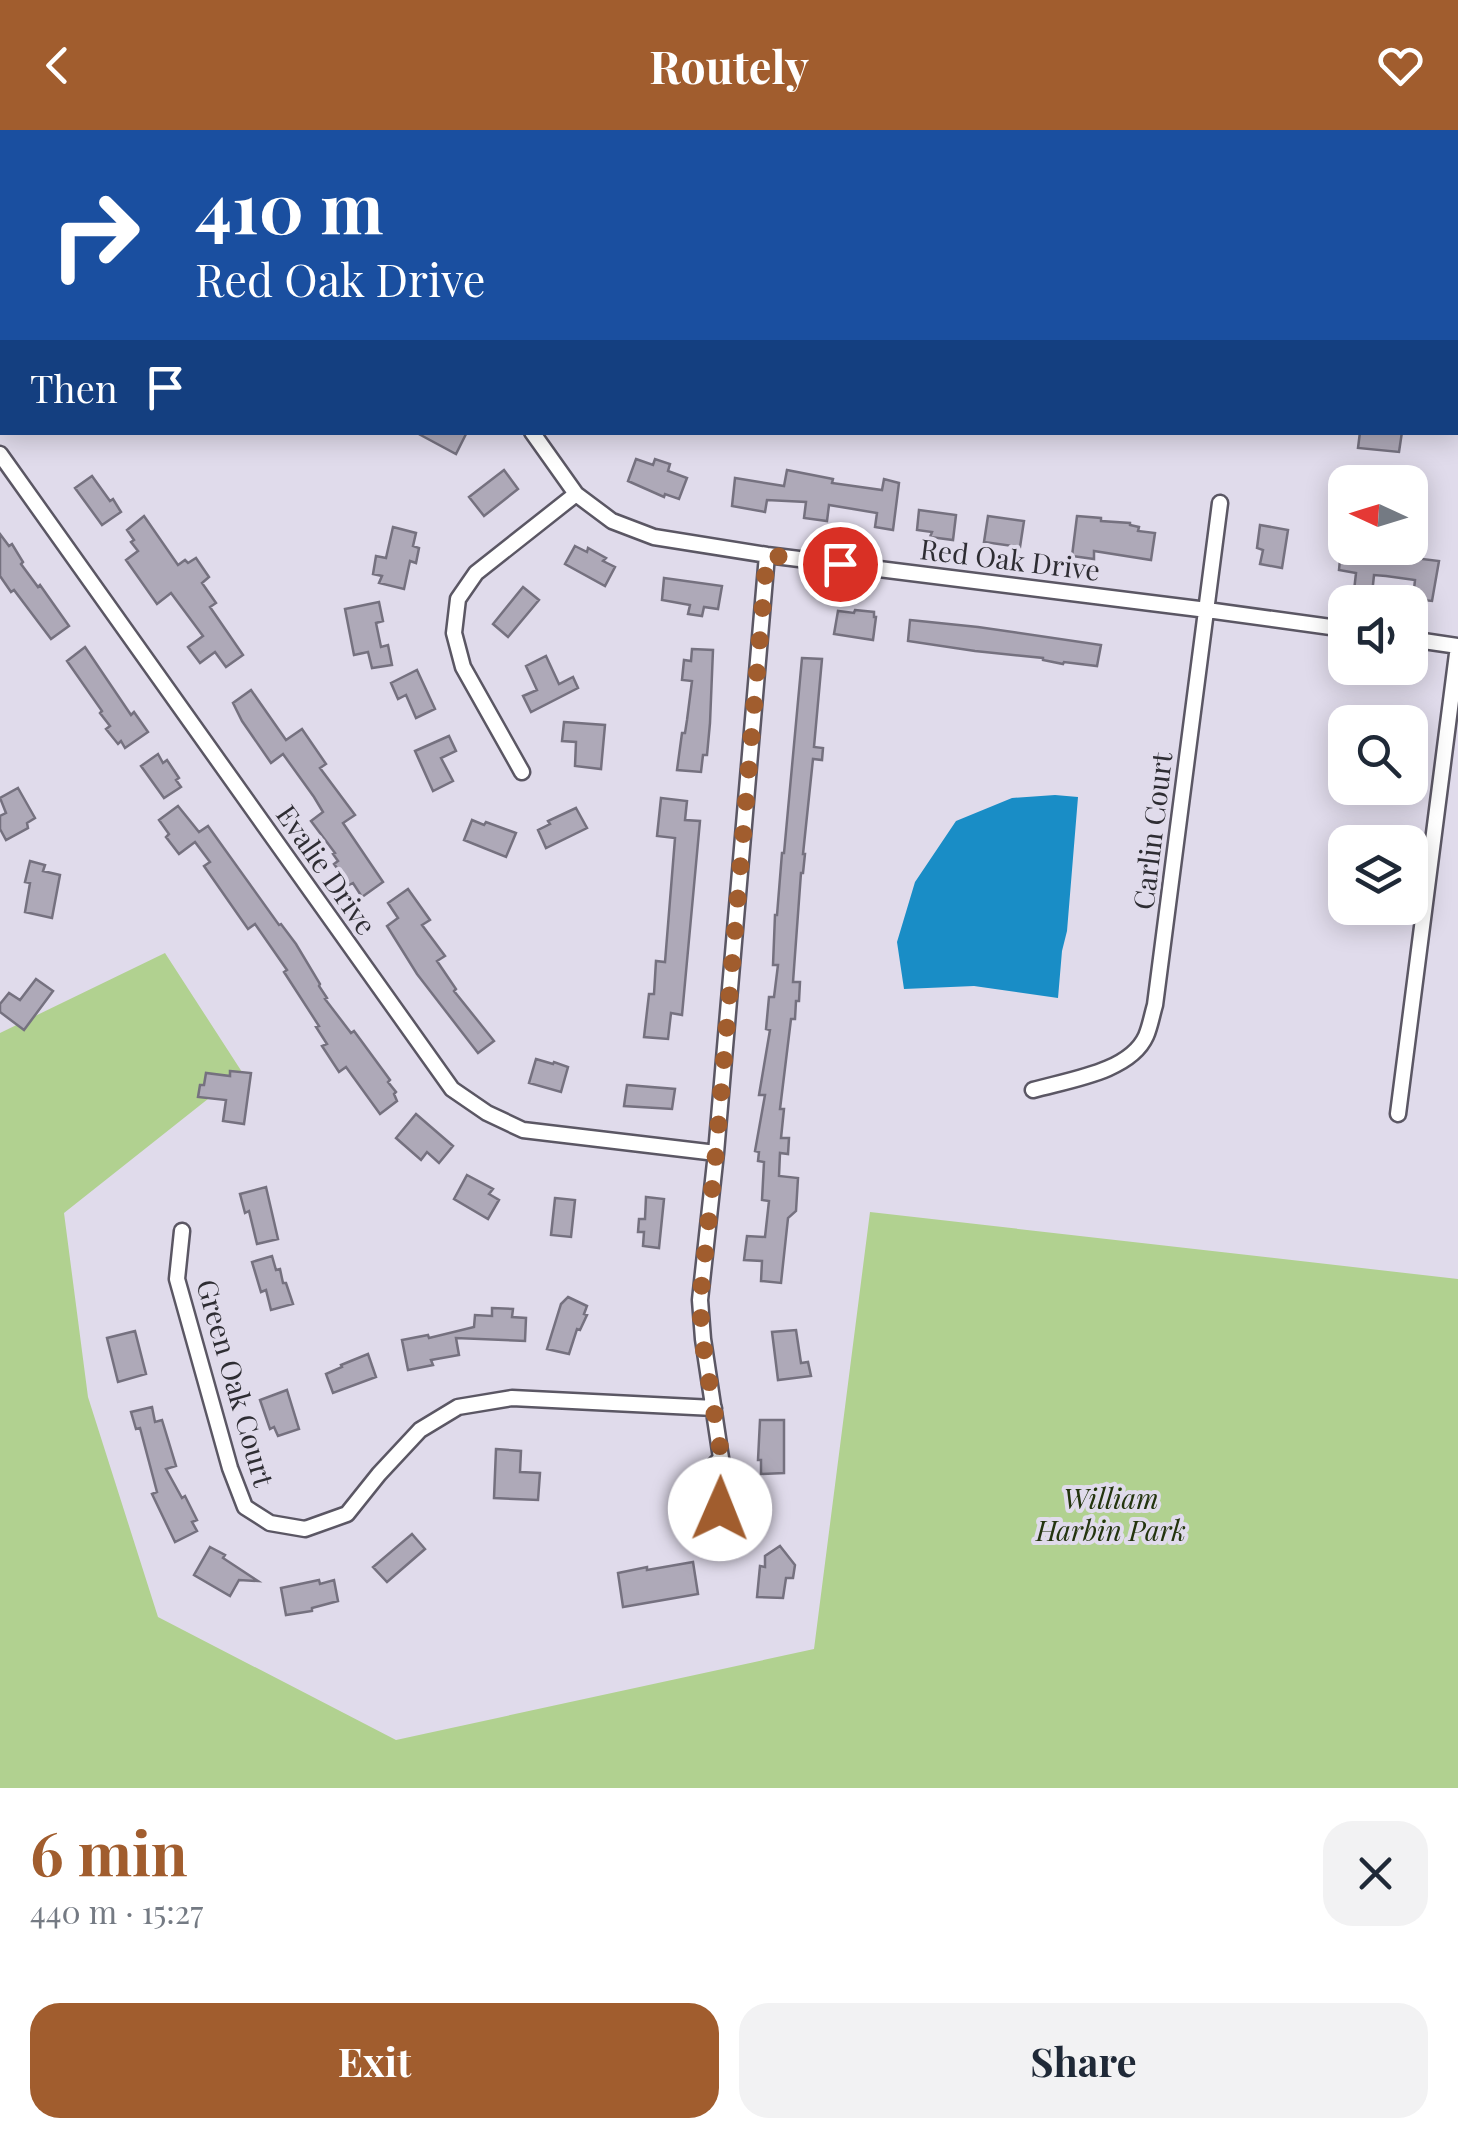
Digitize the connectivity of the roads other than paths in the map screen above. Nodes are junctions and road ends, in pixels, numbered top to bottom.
1 (534, 435) edge
2 (0, 454) edge
3 (576, 494) junction
4 (1220, 503) dead end
5 (767, 555) junction
6 (1207, 610) junction
7 (1328, 628) edge
8 (1428, 642) edge
9 (1458, 646) edge
10 (522, 772) dead end
11 (1034, 1090) dead end
12 (1398, 1114) dead end
13 (716, 1153) junction
14 (182, 1231) dead end
15 (714, 1408) junction
16 (720, 1458) dead end

1 - 3 street, Red Oak Drive
2 - 13 street, Evalie Drive
3 - 5 street, Red Oak Drive
3 - 10 street
4 - 6 street, Carlin Court
5 - 6 street, Red Oak Drive
5 - 13 street
6 - 7 street, Red Oak Drive
6 - 11 street, Carlin Court
8 - 9 street
9 - 12 street
13 - 15 street
14 - 15 street, Green Oak Court
15 - 16 street

